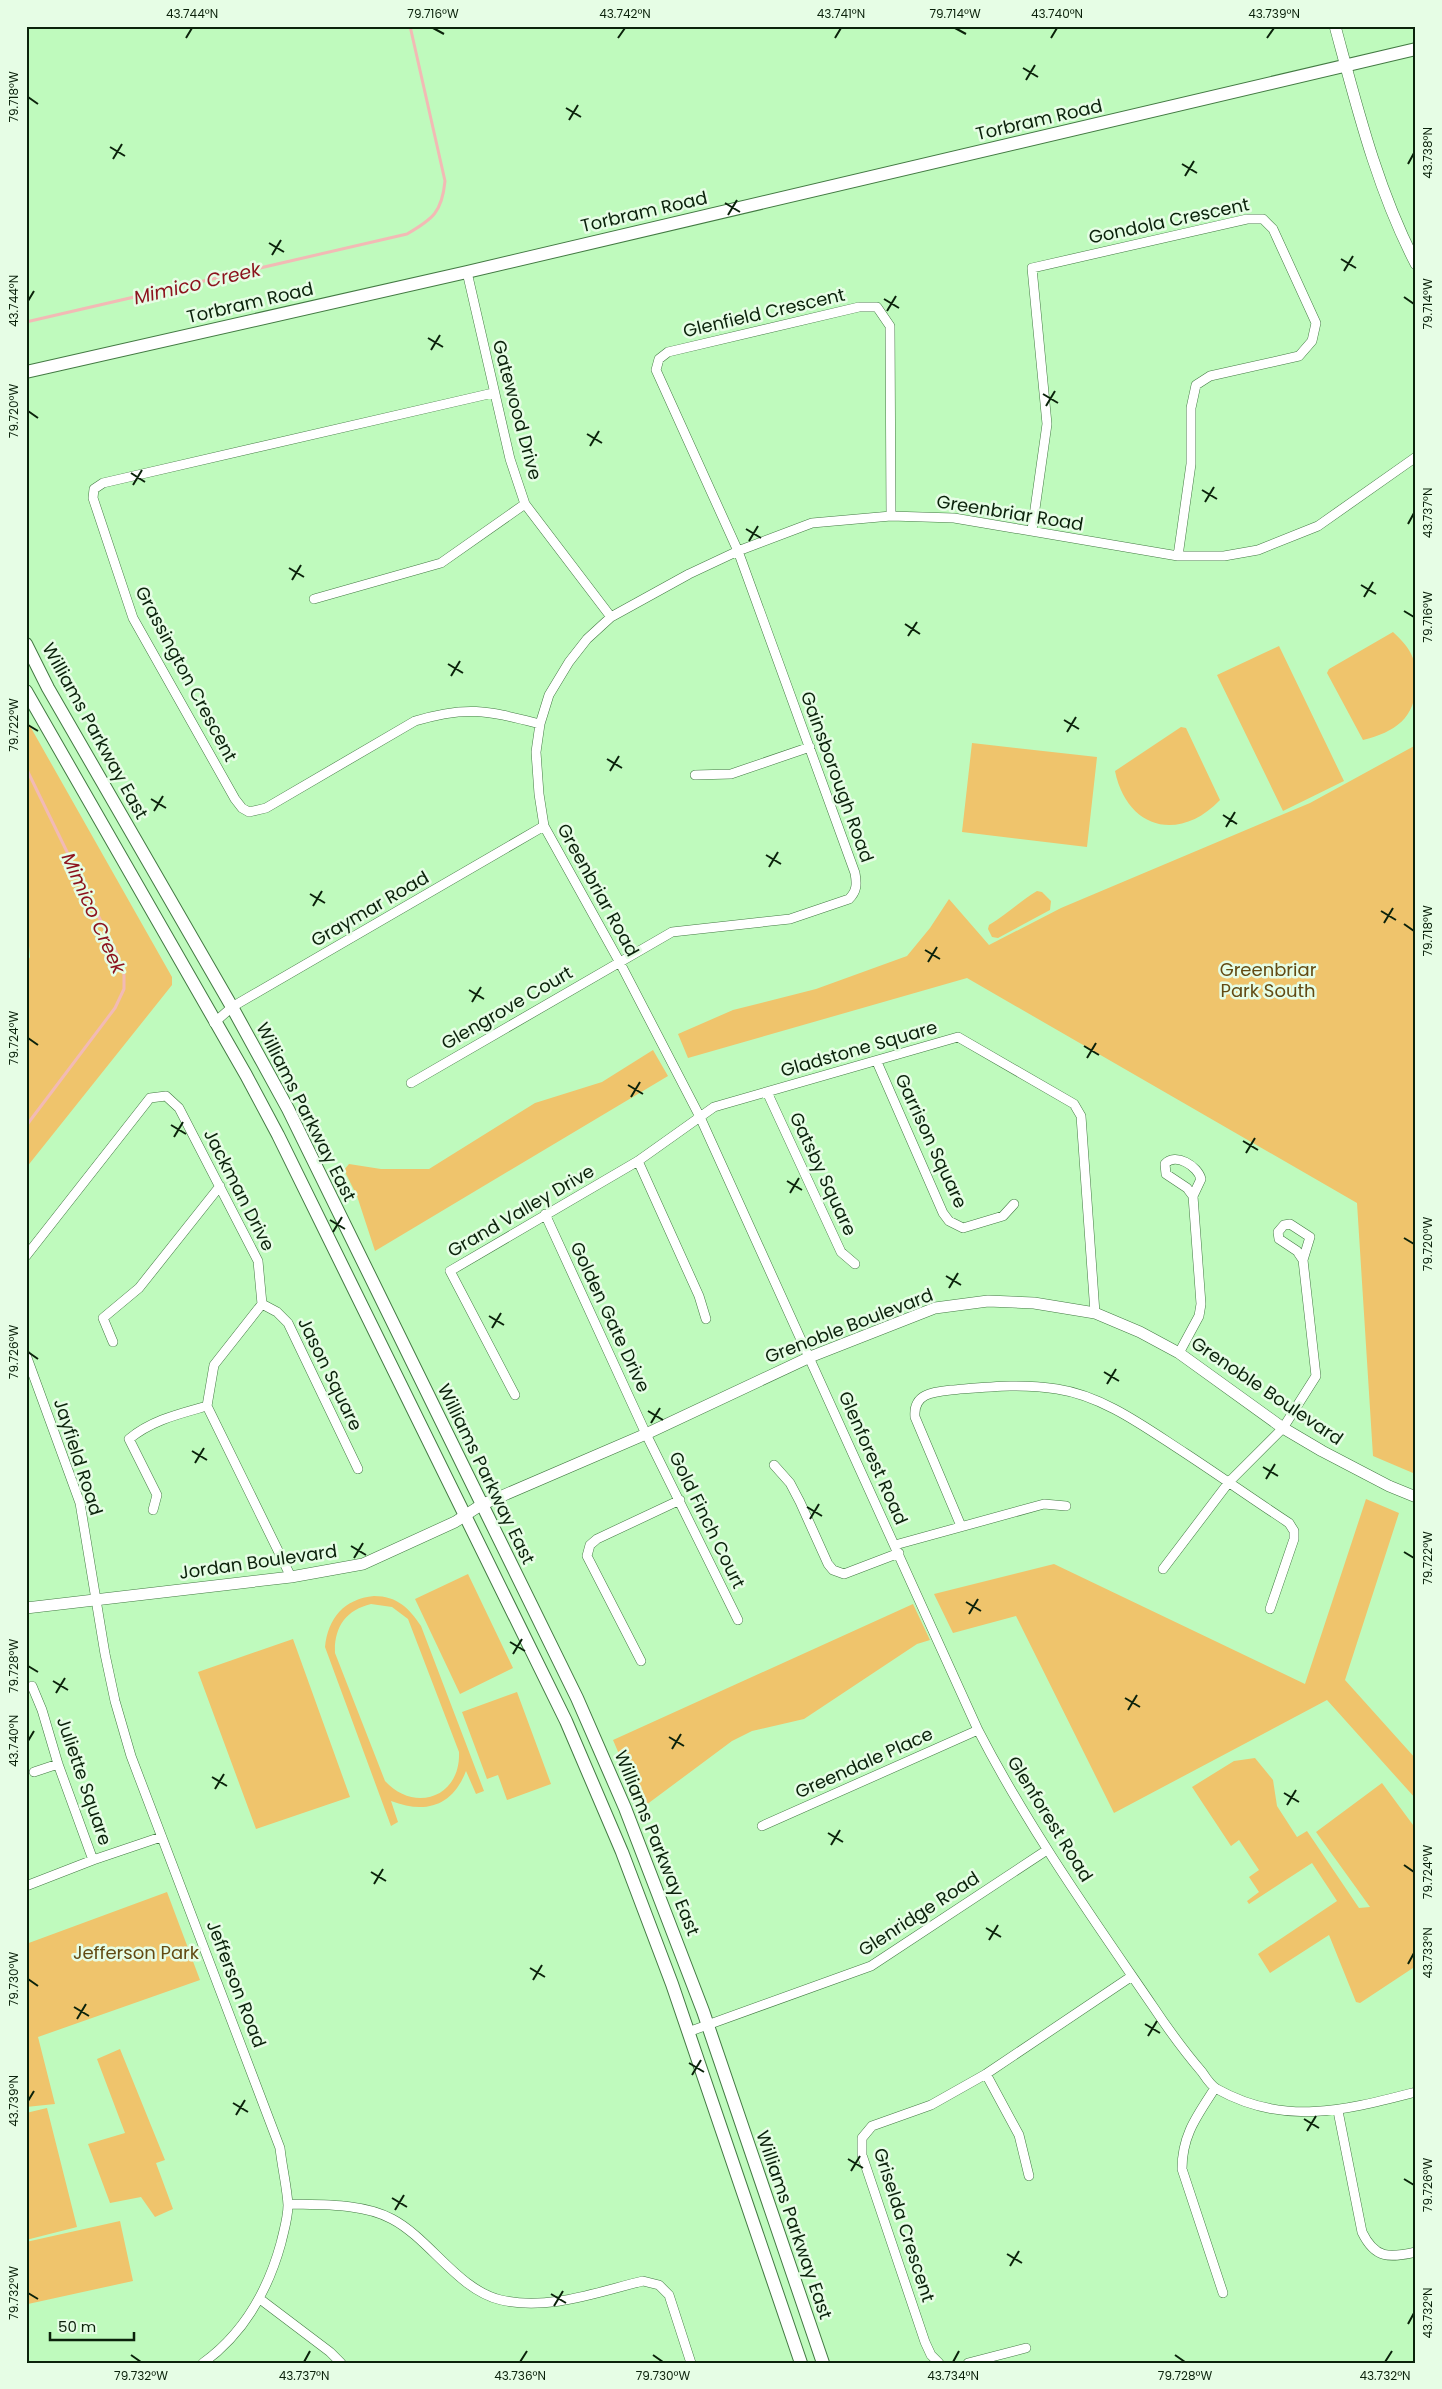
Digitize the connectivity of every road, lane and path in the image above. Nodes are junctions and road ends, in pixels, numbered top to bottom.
1 (1335, 26) edge
2 (1416, 50) edge
3 (1346, 65) junction
4 (1416, 264) edge
5 (467, 272) junction
6 (26, 372) edge
7 (493, 393) junction
8 (1416, 457) edge
9 (525, 504) junction
10 (891, 516) junction
11 (1032, 530) junction
12 (738, 551) junction
13 (1178, 556) junction
14 (314, 599) dead end
15 (611, 618) junction
16 (26, 644) edge
17 (26, 691) edge
18 (540, 724) junction
19 (810, 747) junction
20 (695, 775) dead end
21 (544, 826) junction
22 (619, 961) junction
23 (232, 1007) junction
24 (214, 1023) junction
25 (877, 1062) junction
26 (410, 1083) dead end
27 (768, 1092) junction
28 (700, 1117) junction
29 (638, 1161) junction
30 (220, 1186) junction
31 (1193, 1196) junction
32 (1014, 1204) dead end
33 (545, 1214) junction
34 (26, 1256) edge
35 (1303, 1260) dead end
36 (855, 1264) dead end
37 (262, 1304) junction
38 (1095, 1313) junction
39 (706, 1319) dead end
40 (113, 1342) dead end
41 (1179, 1353) junction
42 (26, 1356) edge
43 (810, 1357) junction
44 (515, 1395) dead end
45 (207, 1406) junction
46 (1283, 1428) junction
47 (646, 1434) junction
48 (774, 1465) dead end
49 (358, 1468) dead end
50 (1229, 1482) junction
51 (1416, 1497) edge
52 (680, 1500) junction
53 (481, 1506) junction
54 (1066, 1506) dead end
55 (153, 1510) dead end
56 (464, 1515) junction
57 (961, 1526) junction
58 (897, 1549) junction
59 (1163, 1569) dead end
60 (291, 1577) junction
61 (96, 1600) junction
62 (26, 1608) edge
63 (1270, 1609) dead end
64 (738, 1620) dead end
65 (641, 1661) dead end
66 (32, 1686) dead end
67 (978, 1730) junction
68 (58, 1764) junction
69 (34, 1772) dead end
70 (762, 1826) dead end
71 (161, 1837) junction
72 (1047, 1850) junction
73 (93, 1860) junction
74 (26, 1886) edge
75 (1132, 1976) junction
76 (708, 2025) junction
77 (688, 2032) junction
78 (986, 2074) junction
79 (1215, 2088) junction
80 (1416, 2092) edge
81 (1338, 2111) junction
82 (1029, 2176) dead end
83 (288, 2204) junction
84 (1416, 2252) edge
85 (1223, 2292) dead end
86 (260, 2299) junction
87 (1026, 2348) dead end
88 (203, 2363) edge
89 (341, 2363) edge
90 (691, 2363) edge
91 (800, 2363) edge
92 (823, 2363) edge
93 (939, 2363) edge
94 (968, 2363) edge

1 - 3 street
2 - 3 main road, Torbram Road
3 - 4 street
3 - 5 main road, Torbram Road
5 - 6 main road, Torbram Road
5 - 7 street, Gatewood Drive
7 - 9 street, Gatewood Drive
7 - 18 street, Grassington Crescent
8 - 13 street, Greenbriar Road
9 - 14 street
9 - 15 street, Gatewood Drive
10 - 11 street, Greenbriar Road
10 - 12 street, Greenbriar Road
10 - 12 street, Glenfield Crescent
11 - 13 street, Greenbriar Road
11 - 13 street, Gondola Crescent
12 - 15 street, Greenbriar Road
12 - 19 street, Gainsborough Road
15 - 18 street, Greenbriar Road
16 - 23 main road, Williams Parkway East
17 - 24 main road, Williams Parkway East
18 - 21 street, Greenbriar Road
19 - 20 street
19 - 22 street, Gainsborough Road
21 - 22 street, Greenbriar Road
21 - 23 street, Graymar Road
22 - 26 street, Glengrove Court
22 - 28 street, Greenbriar Road
23 - 24 street, Graymar Road
23 - 53 main road, Williams Parkway East
24 - 56 main road, Williams Parkway East
25 - 27 street, Gladstone Square
25 - 32 street, Garrison Square
25 - 38 street, Gladstone Square
27 - 28 street, Gladstone Square
27 - 36 street, Gatsby Square
28 - 29 street, Grand Valley Drive
28 - 43 street, Greenbriar Road
29 - 33 street, Grand Valley Drive
29 - 39 street
30 - 34 street, Jackman Drive
30 - 37 street, Jackman Drive
30 - 40 street
31 - 31 street
31 - 41 street
33 - 44 street, Grand Valley Drive
33 - 47 street, Golden Gate Drive
35 - 46 street
37 - 45 street
37 - 49 street, Jason Square
38 - 41 street, Grenoble Boulevard
38 - 43 street, Grenoble Boulevard
41 - 46 street, Grenoble Boulevard
42 - 61 street, Jayfield Road
43 - 47 street, Grenoble Boulevard
43 - 58 street, Glenforest Road
45 - 55 street
45 - 60 street
46 - 50 street
46 - 51 street, Grenoble Boulevard
47 - 52 street, Gold Finch Court
47 - 53 street, Grenoble Boulevard
48 - 58 street
50 - 57 street
50 - 59 street
50 - 63 street
52 - 64 street, Gold Finch Court
52 - 65 street
53 - 56 street, Jordan Boulevard
53 - 76 main road, Williams Parkway East
54 - 57 street
56 - 60 street, Jordan Boulevard
56 - 77 main road, Williams Parkway East
57 - 58 street
58 - 67 street, Glenforest Road
60 - 61 street, Jordan Boulevard
61 - 62 street, Jordan Boulevard
61 - 71 street, Jefferson Road
66 - 68 street, Juliette Square
67 - 70 street, Greendale Place
67 - 72 street, Glenforest Road
68 - 69 street
68 - 73 street, Juliette Square
71 - 73 street
71 - 83 street, Jefferson Road
72 - 75 street, Glenforest Road
72 - 76 street, Glenridge Road
73 - 74 street
75 - 78 street, Griselda Crescent
75 - 79 street, Glenforest Road
76 - 77 street, Glenridge Road
76 - 92 main road, Williams Parkway East
77 - 91 main road, Williams Parkway East
78 - 82 street
78 - 93 street, Griselda Crescent
79 - 81 street, Glenforest Road
79 - 85 street
80 - 81 street, Glenforest Road
81 - 84 street
83 - 86 street, Jefferson Road
83 - 90 street
86 - 88 street, Jefferson Road
86 - 89 street
87 - 94 street

